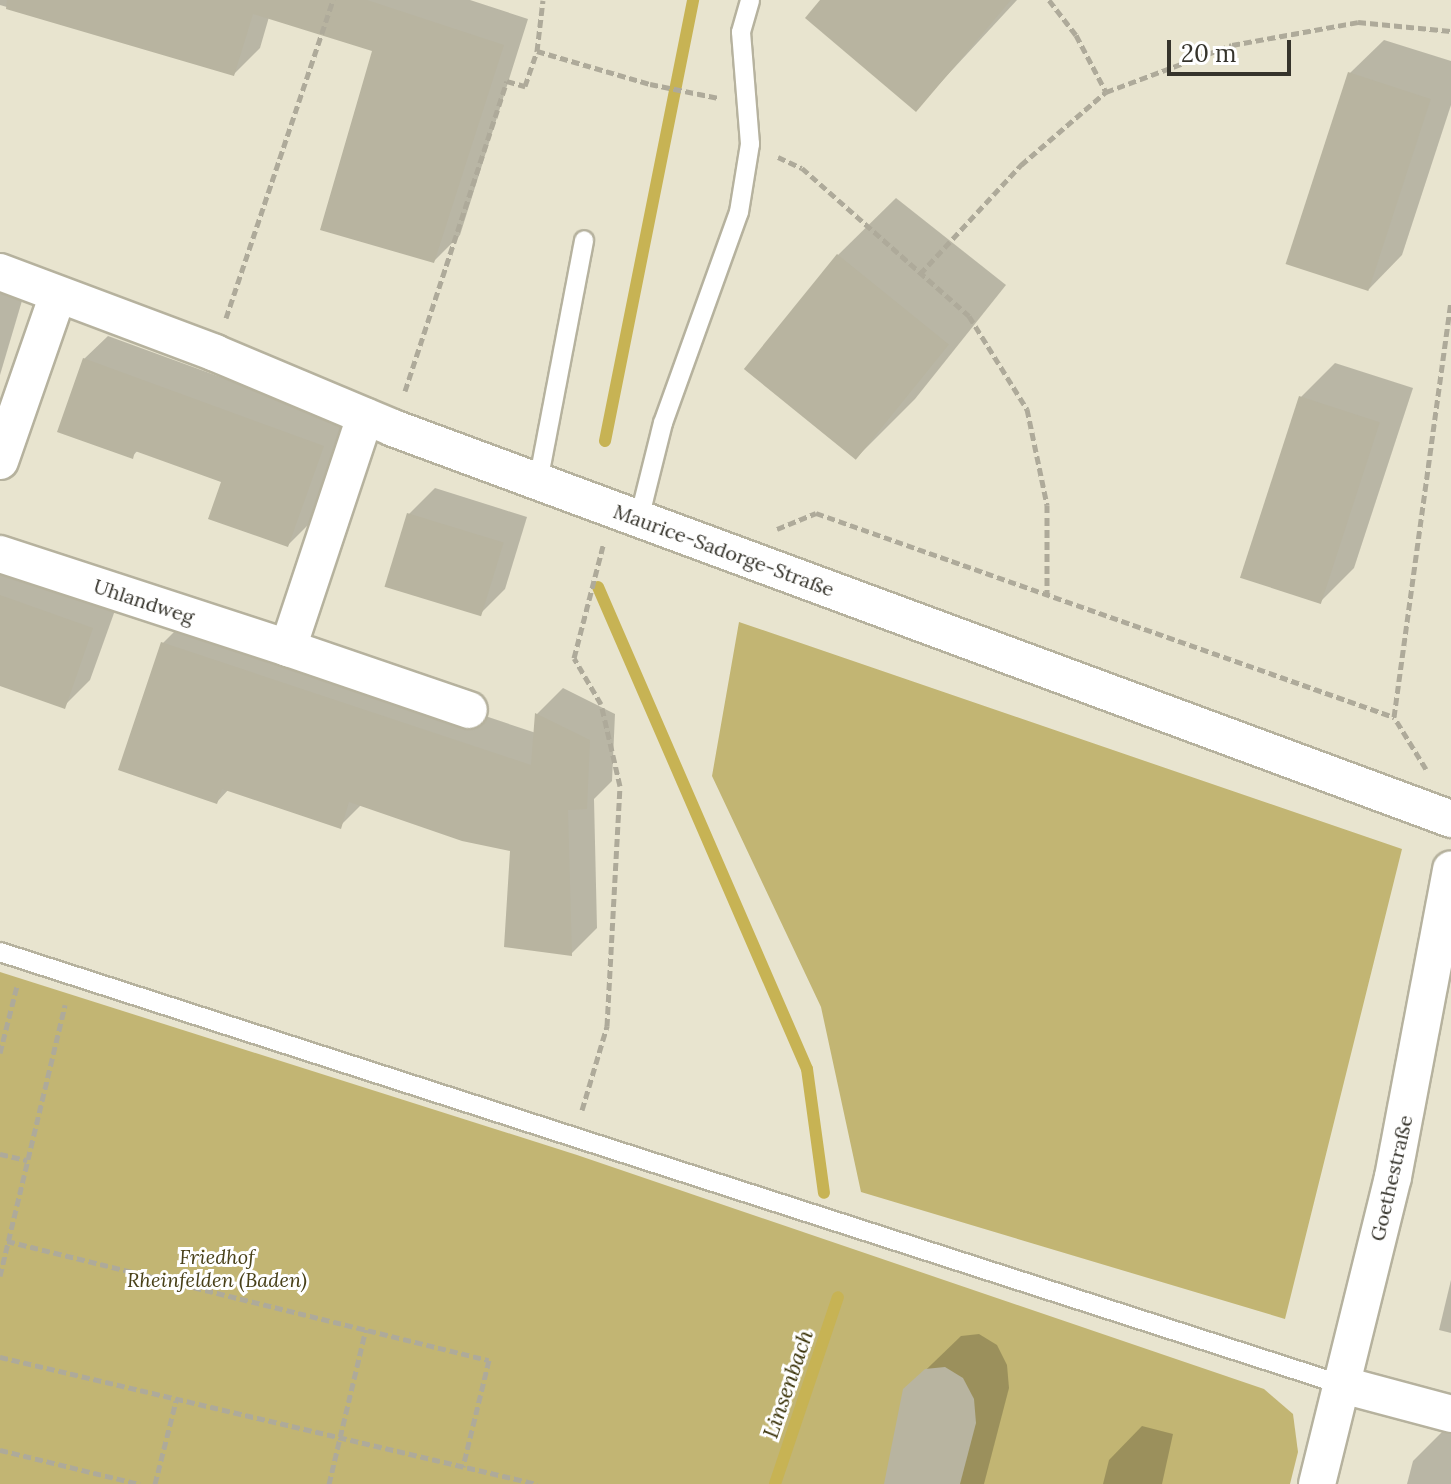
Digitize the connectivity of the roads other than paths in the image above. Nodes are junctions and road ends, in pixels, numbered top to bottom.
1 (750, 0) edge
2 (584, 240) dead end
3 (0, 272) edge
4 (57, 297) junction
5 (379, 422) junction
6 (0, 461) edge
7 (538, 482) junction
8 (626, 514) junction
9 (0, 554) edge
10 (288, 648) junction
11 (469, 710) dead end
12 (1451, 819) edge
13 (1451, 869) edge
14 (0, 952) edge
15 (1343, 1385) junction
16 (1451, 1414) edge
17 (1317, 1484) edge

1 - 8 lane
2 - 7 lane
3 - 4 street, Maurice-Sadorge-Straße
4 - 5 street, Maurice-Sadorge-Straße
4 - 6 street
5 - 7 street, Maurice-Sadorge-Straße
5 - 10 street
7 - 8 street, Maurice-Sadorge-Straße
8 - 12 street, Maurice-Sadorge-Straße
9 - 10 street, Uhlandweg
10 - 11 street, Uhlandweg
13 - 15 street, Goethestraße
14 - 15 lane
15 - 16 street
15 - 17 street, Goethestraße

